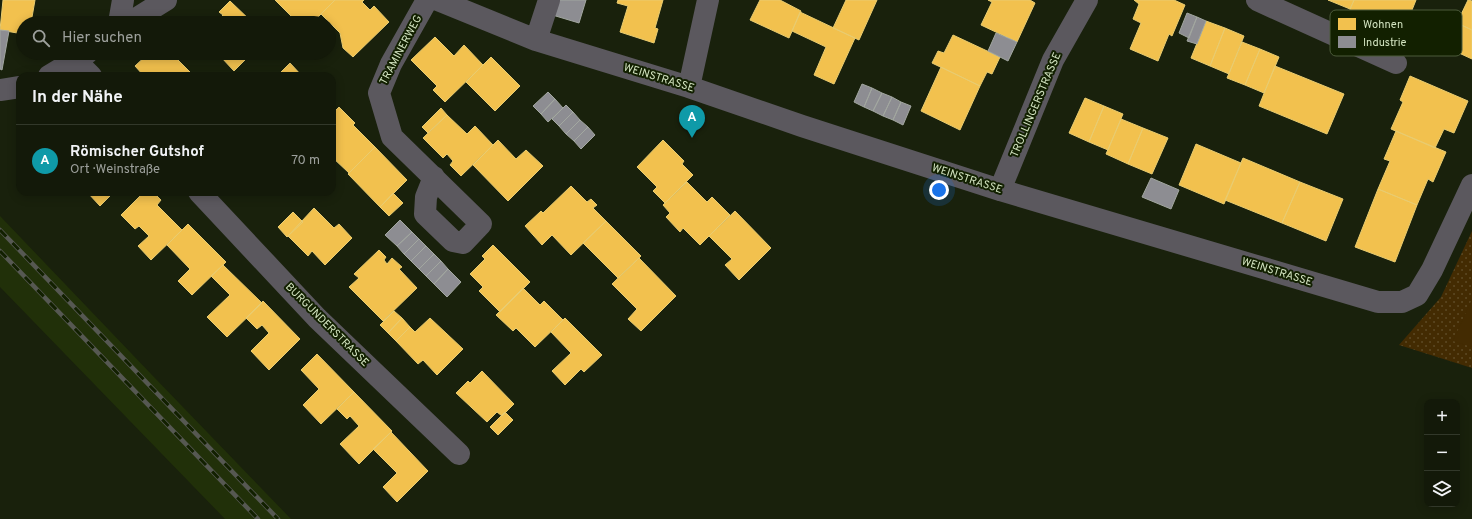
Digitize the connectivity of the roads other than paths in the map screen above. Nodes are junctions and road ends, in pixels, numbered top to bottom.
1 (123, 0) edge
2 (166, 0) edge
3 (427, 0) edge
4 (438, 0) edge
5 (549, 0) edge
6 (708, 0) edge
7 (1087, 0) edge
8 (1256, 0) edge
9 (120, 16) edge
10 (140, 16) edge
11 (1330, 33) edge
12 (536, 40) junction
13 (1380, 56) edge
14 (85, 63) edge
15 (1396, 63) dead end
16 (60, 72) edge
17 (689, 87) junction
18 (16, 88) edge
19 (0, 90) edge
20 (434, 177) dead end
21 (1472, 185) edge
22 (1000, 190) junction
23 (204, 196) edge
24 (459, 454) dead end

1 - 9 street
2 - 10 street
3 - 20 street, TRAMINERWEG
4 - 12 street, WEINSTRASSE
5 - 12 street
6 - 17 street
7 - 22 street, TROLLINGERSTRASSE
8 - 11 street
12 - 17 street, WEINSTRASSE
13 - 15 street
14 - 16 street
17 - 22 street, WEINSTRASSE
18 - 19 street
21 - 22 street, WEINSTRASSE
23 - 24 street, BURGUNDERSTRASSE

